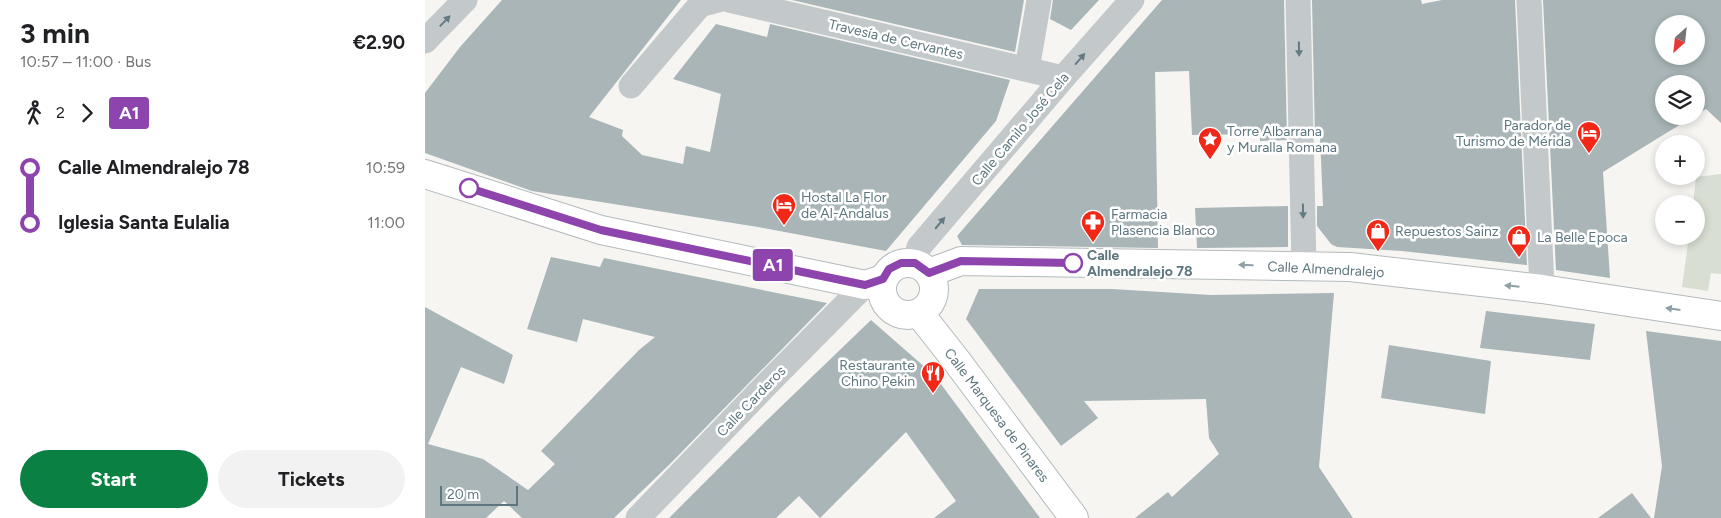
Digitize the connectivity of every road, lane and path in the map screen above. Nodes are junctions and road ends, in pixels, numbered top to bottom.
1 (465, 0) edge
2 (718, 0) edge
3 (729, 0) edge
4 (1039, 0) edge
5 (1132, 0) edge
6 (1297, 0) edge
7 (1529, 0) edge
8 (425, 41) edge
9 (1027, 70) junction
10 (1063, 78) junction
11 (631, 86) dead end
12 (425, 174) edge
13 (1304, 266) junction
14 (922, 268) junction
15 (874, 282) junction
16 (1542, 289) junction
17 (919, 313) junction
18 (1721, 316) edge
19 (638, 518) edge
20 (1074, 518) edge

8 -> 1 street
2 - 11 street
3 - 9 street, Travesía de Cervantes
4 - 9 street
10 -> 5 street, Calle Camilo José Cela
6 -> 13 street
7 - 16 street
9 - 10 street, Travesía de Cervantes
14 -> 10 street, Calle Camilo José Cela
12 - 15 main road
13 -> 14 main road, Calle Almendralejo
16 -> 13 main road, Calle Almendralejo
14 - 15 main road
14 - 17 main road
15 - 17 main road
15 - 19 street, Calle Carderos
18 -> 16 main road, Calle Almendralejo
17 - 20 main road, Calle Marquesa de Pinares

